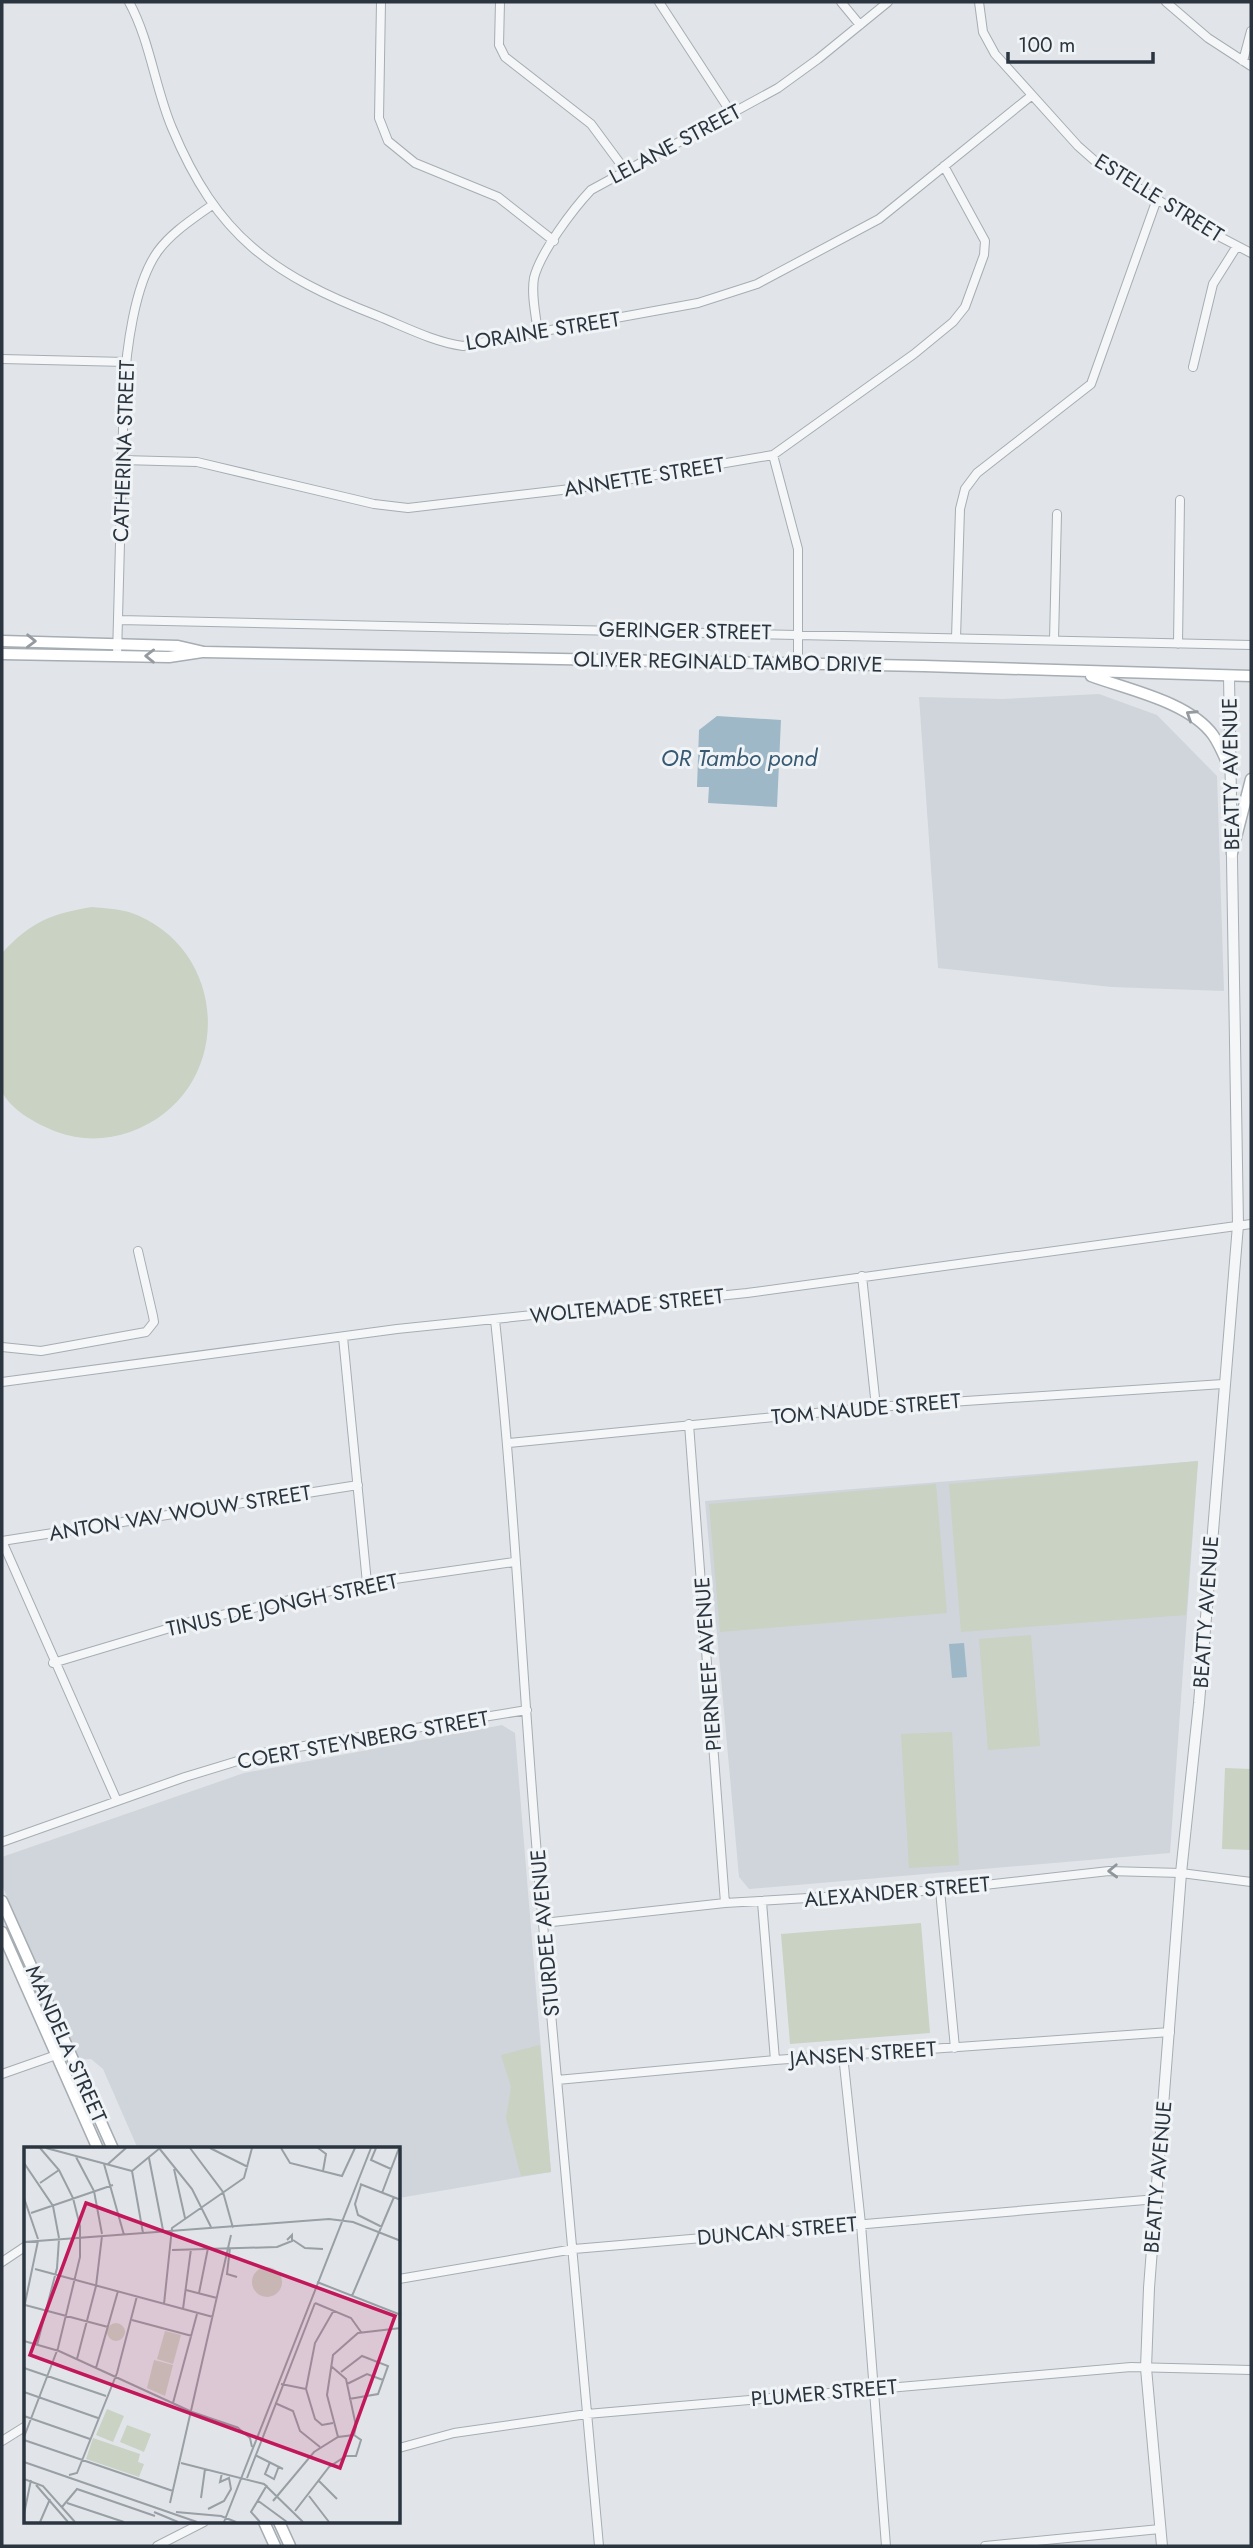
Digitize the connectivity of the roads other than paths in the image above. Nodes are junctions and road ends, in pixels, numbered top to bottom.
1 (129, 2) edge
2 (381, 2) edge
3 (500, 2) edge
4 (659, 2) edge
5 (841, 2) edge
6 (888, 2) edge
7 (979, 2) edge
8 (1166, 2) edge
9 (860, 25) junction
10 (1251, 31) edge
11 (1242, 61) junction
12 (1251, 66) edge
13 (1031, 96) junction
14 (732, 114) junction
15 (944, 166) junction
16 (625, 170) junction
17 (1157, 199) junction
18 (212, 205) junction
19 (554, 241) junction
20 (1237, 246) junction
21 (1251, 253) edge
22 (538, 333) junction
23 (2, 359) edge
24 (125, 362) junction
25 (1193, 367) dead end
26 (774, 454) junction
27 (122, 460) junction
28 (1180, 500) dead end
29 (1057, 514) dead end
30 (118, 620) junction
31 (799, 634) junction
32 (956, 638) junction
33 (1054, 640) junction
34 (2, 641) edge
35 (1178, 644) junction
36 (1251, 645) edge
37 (117, 650) junction
38 (2, 654) edge
39 (798, 664) junction
40 (1082, 673) junction
41 (1229, 676) junction
42 (1251, 676) edge
43 (1230, 769) junction
44 (1251, 779) edge
45 (1232, 853) junction
46 (1251, 1224) edge
47 (1238, 1225) junction
48 (138, 1251) dead end
49 (862, 1276) junction
50 (495, 1320) junction
51 (343, 1337) junction
52 (2, 1347) edge
53 (2, 1382) edge
54 (1223, 1384) junction
55 (876, 1407) junction
56 (689, 1424) junction
57 (509, 1443) junction
58 (358, 1485) junction
59 (2, 1541) edge
60 (514, 1562) junction
61 (367, 1583) junction
62 (53, 1663) junction
63 (527, 1710) junction
64 (117, 1801) junction
65 (2, 1842) edge
66 (1181, 1872) junction
67 (1251, 1882) edge
68 (940, 1890) junction
69 (2, 1901) edge
70 (762, 1902) junction
71 (726, 1903) junction
72 (542, 1923) junction
73 (2, 1932) edge
74 (1170, 2032) junction
75 (955, 2048) junction
76 (69, 2051) junction
77 (56, 2054) junction
78 (844, 2054) junction
79 (775, 2060) junction
80 (2, 2074) edge
81 (557, 2080) junction
82 (98, 2147) edge
83 (112, 2147) edge
84 (1157, 2199) junction
85 (861, 2224) junction
86 (24, 2247) edge
87 (574, 2249) junction
88 (2, 2262) edge
89 (401, 2279) edge
90 (1146, 2368) junction
91 (1251, 2370) edge
92 (873, 2388) junction
93 (587, 2414) junction
94 (24, 2427) edge
95 (2, 2441) edge
96 (401, 2447) edge
97 (200, 2524) edge
98 (265, 2524) edge
99 (280, 2524) edge
100 (1160, 2529) junction
101 (157, 2546) edge
102 (275, 2546) edge
103 (290, 2546) edge
104 (599, 2546) edge
105 (887, 2546) edge
106 (985, 2546) edge
107 (1162, 2546) edge

1 - 18 street, LORAINE STREET
2 - 19 street
3 - 16 street
4 - 14 street
5 - 9 street
6 - 9 street, LELANE STREET
7 - 13 street, ESTELLE STREET
8 - 11 street
9 - 14 street, LELANE STREET
10 - 11 street
11 - 12 street
13 - 15 street, LORAINE STREET
13 - 17 street, ESTELLE STREET
14 - 16 street, LELANE STREET
15 - 22 street, LORAINE STREET
15 - 26 street, ANNETTE STREET
16 - 19 street, LELANE STREET
17 - 20 street, ESTELLE STREET
17 - 32 street
18 - 22 street, LORAINE STREET
18 - 24 street, CATHERINA STREET
19 - 22 street, LELANE STREET
20 - 21 street, ESTELLE STREET
20 - 25 street
23 - 24 street
24 - 27 street, CATHERINA STREET
26 - 27 street, ANNETTE STREET
26 - 31 street
27 - 30 street, CATHERINA STREET
28 - 35 street
29 - 33 street
30 - 31 street, GERINGER STREET
30 - 37 street, CATHERINA STREET
31 - 32 street, GERINGER STREET
31 - 39 street
32 - 33 street, GERINGER STREET
33 - 35 street, GERINGER STREET
34 -> 37 main road, OLIVER REGINALD TAMBO DRIVE
35 - 36 street, GERINGER STREET
37 - 38 main road, OLIVER REGINALD TAMBO DRIVE
37 - 39 main road, OLIVER REGINALD TAMBO DRIVE
39 - 40 main road, OLIVER REGINALD TAMBO DRIVE
40 - 41 main road, OLIVER REGINALD TAMBO DRIVE
43 -> 40 main road
41 - 42 main road, OLIVER REGINALD TAMBO DRIVE
41 - 43 street, BEATTY AVENUE
43 - 45 street, BEATTY AVENUE
44 - 45 main road
45 - 47 street, BEATTY AVENUE
46 - 47 street, WOLTEMADE STREET
47 - 49 street, WOLTEMADE STREET
47 - 54 street, BEATTY AVENUE
48 - 52 street
49 - 50 street, WOLTEMADE STREET
49 - 55 street
50 - 51 street, WOLTEMADE STREET
50 - 57 street, STURDEE AVENUE
51 - 53 street, WOLTEMADE STREET
51 - 58 street
54 - 55 street, TOM NAUDE STREET
54 - 66 street, BEATTY AVENUE
55 - 56 street, TOM NAUDE STREET
56 - 57 street, TOM NAUDE STREET
56 - 71 street, PIERNEEF AVENUE
57 - 60 street, STURDEE AVENUE
58 - 59 street, ANTON VAV WOUW STREET
58 - 61 street
59 - 62 street
60 - 61 street, TINUS DE JONGH STREET
60 - 63 street, STURDEE AVENUE
61 - 62 street, TINUS DE JONGH STREET
62 - 64 street
63 - 64 street, COERT STEYNBERG STREET
63 - 72 street, STURDEE AVENUE
64 - 65 street, COERT STEYNBERG STREET
66 - 67 street, ALEXANDER STREET
66 -> 68 street, ALEXANDER STREET
66 - 74 street, BEATTY AVENUE
68 - 70 street, ALEXANDER STREET
68 - 75 street
69 - 76 main road, MANDELA STREET
70 - 71 street, ALEXANDER STREET
70 - 79 street
71 - 72 street, ALEXANDER STREET
72 - 81 street, STURDEE AVENUE
73 - 77 main road, MANDELA STREET
74 - 75 street, JANSEN STREET
74 - 84 street, BEATTY AVENUE
75 - 78 street, JANSEN STREET
76 - 77 street
76 - 83 main road, MANDELA STREET
77 - 80 street
77 - 82 main road, MANDELA STREET
78 - 79 street, JANSEN STREET
78 - 85 street
79 - 81 street, JANSEN STREET
81 - 87 street, STURDEE AVENUE
84 - 85 street, DUNCAN STREET
84 - 90 street, BEATTY AVENUE
85 - 87 street, DUNCAN STREET
85 - 92 street
86 - 88 street
87 - 89 street, DUNCAN STREET
87 - 93 street, STURDEE AVENUE
90 - 91 street, PLUMER STREET
90 - 92 street, PLUMER STREET
90 - 100 street, BEATTY AVENUE
92 - 93 street, PLUMER STREET
92 - 105 street
93 - 96 street, PLUMER STREET
93 - 104 street, STURDEE AVENUE
94 - 95 street
97 - 101 street
98 - 102 main road
99 - 103 main road
100 - 106 street
100 - 107 street, BEATTY AVENUE

